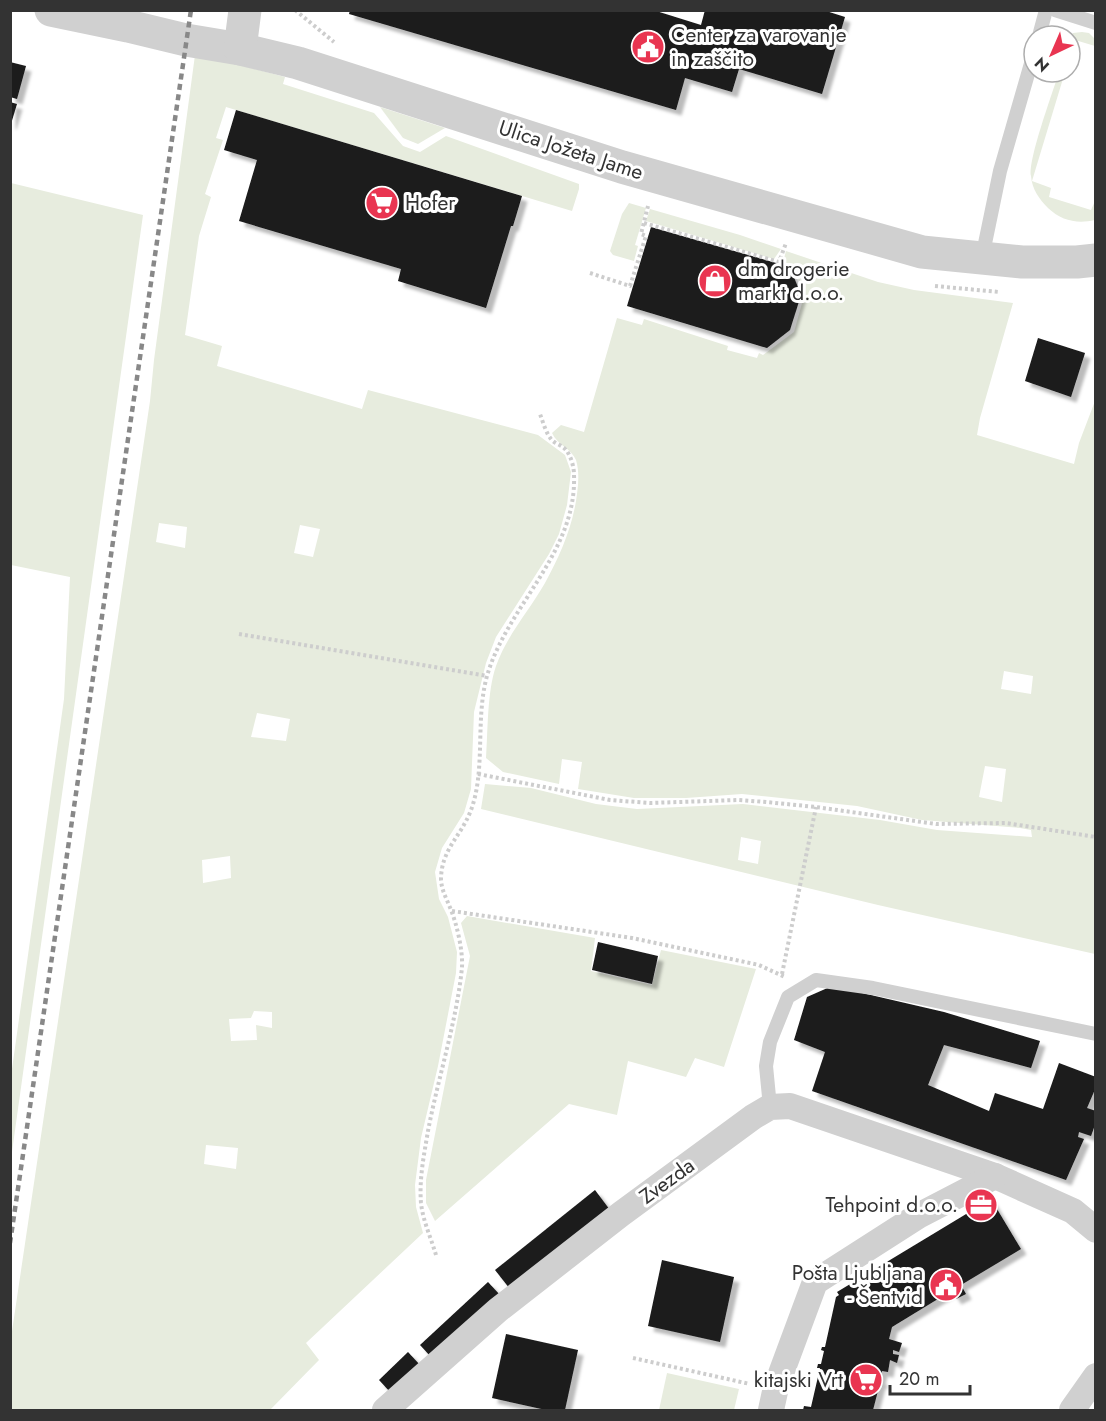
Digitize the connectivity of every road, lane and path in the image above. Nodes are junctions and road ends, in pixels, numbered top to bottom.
1 (51, 10) edge
2 (245, 10) edge
3 (295, 10) edge
4 (1055, 10) edge
5 (1095, 23) edge
6 (336, 43) dead end
7 (240, 49) junction
8 (1025, 84) edge
9 (650, 200) dead end
10 (644, 222) junction
11 (786, 243) dead end
12 (982, 260) junction
13 (1095, 260) edge
14 (591, 273) dead end
15 (540, 414) dead end
16 (239, 634) dead end
17 (487, 676) junction
18 (478, 774) junction
19 (816, 807) junction
20 (1095, 837) edge
21 (452, 910) junction
22 (782, 975) junction
23 (800, 990) junction
24 (1095, 1034) edge
25 (770, 1107) junction
26 (994, 1176) junction
27 (1095, 1230) edge
28 (436, 1255) dead end
29 (633, 1358) dead end
30 (1095, 1376) edge
31 (773, 1400) edge
32 (385, 1410) edge
33 (1072, 1410) edge

1 - 7 street, Ulica Jožeta Jame
2 - 7 street
3 - 6 path
4 - 5 lane
7 - 12 street, Ulica Jožeta Jame
8 - 12 lane
9 - 10 path
10 - 11 path
10 - 14 path
12 - 13 street, Ulica Jožeta Jame
15 - 17 path
16 - 17 path
17 - 18 path
18 - 19 path
18 - 21 path
19 - 20 path
19 - 22 path
21 - 22 path
21 - 28 path
22 - 23 path
23 - 24 lane
23 - 25 lane
25 - 26 street
25 - 32 street, Zvezda
26 - 27 street
26 - 31 street
29 - 31 path
30 - 33 street

